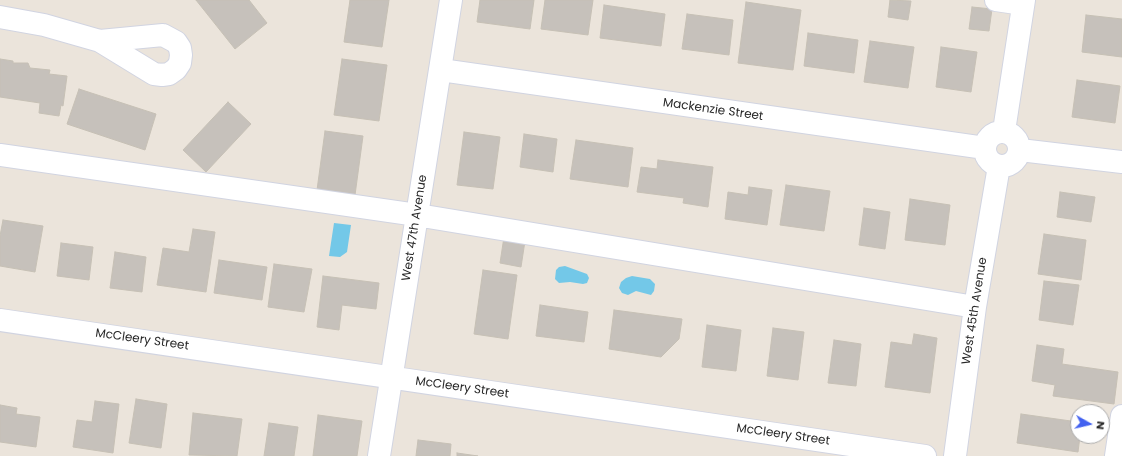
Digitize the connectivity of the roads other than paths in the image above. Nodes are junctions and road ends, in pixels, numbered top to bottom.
1 (451, 0) edge
2 (996, 0) edge
3 (1024, 2) edge
4 (0, 17) edge
5 (100, 41) dead end
6 (441, 70) junction
7 (1004, 131) junction
8 (985, 148) junction
9 (1020, 150) junction
10 (0, 155) edge
11 (1122, 162) edge
12 (999, 166) junction
13 (417, 215) junction
14 (975, 307) junction
15 (0, 320) edge
16 (393, 377) junction
17 (1122, 416) edge
18 (379, 456) edge
19 (925, 456) edge
20 (955, 456) edge
21 (1116, 456) edge

1 - 6 street, West 47th Avenue
2 - 3 street
3 - 7 street
4 - 5 street
6 - 8 street, Mackenzie Street
6 - 13 street, West 47th Avenue
7 - 8 street
7 - 9 street
8 - 12 street
9 - 11 street
9 - 12 street
10 - 13 street
12 - 14 street, West 45th Avenue
13 - 14 street
13 - 16 street, West 47th Avenue
14 - 20 street, West 45th Avenue
15 - 16 street, McCleery Street
16 - 18 street, West 47th Avenue
16 - 19 street, McCleery Street
17 - 21 street

